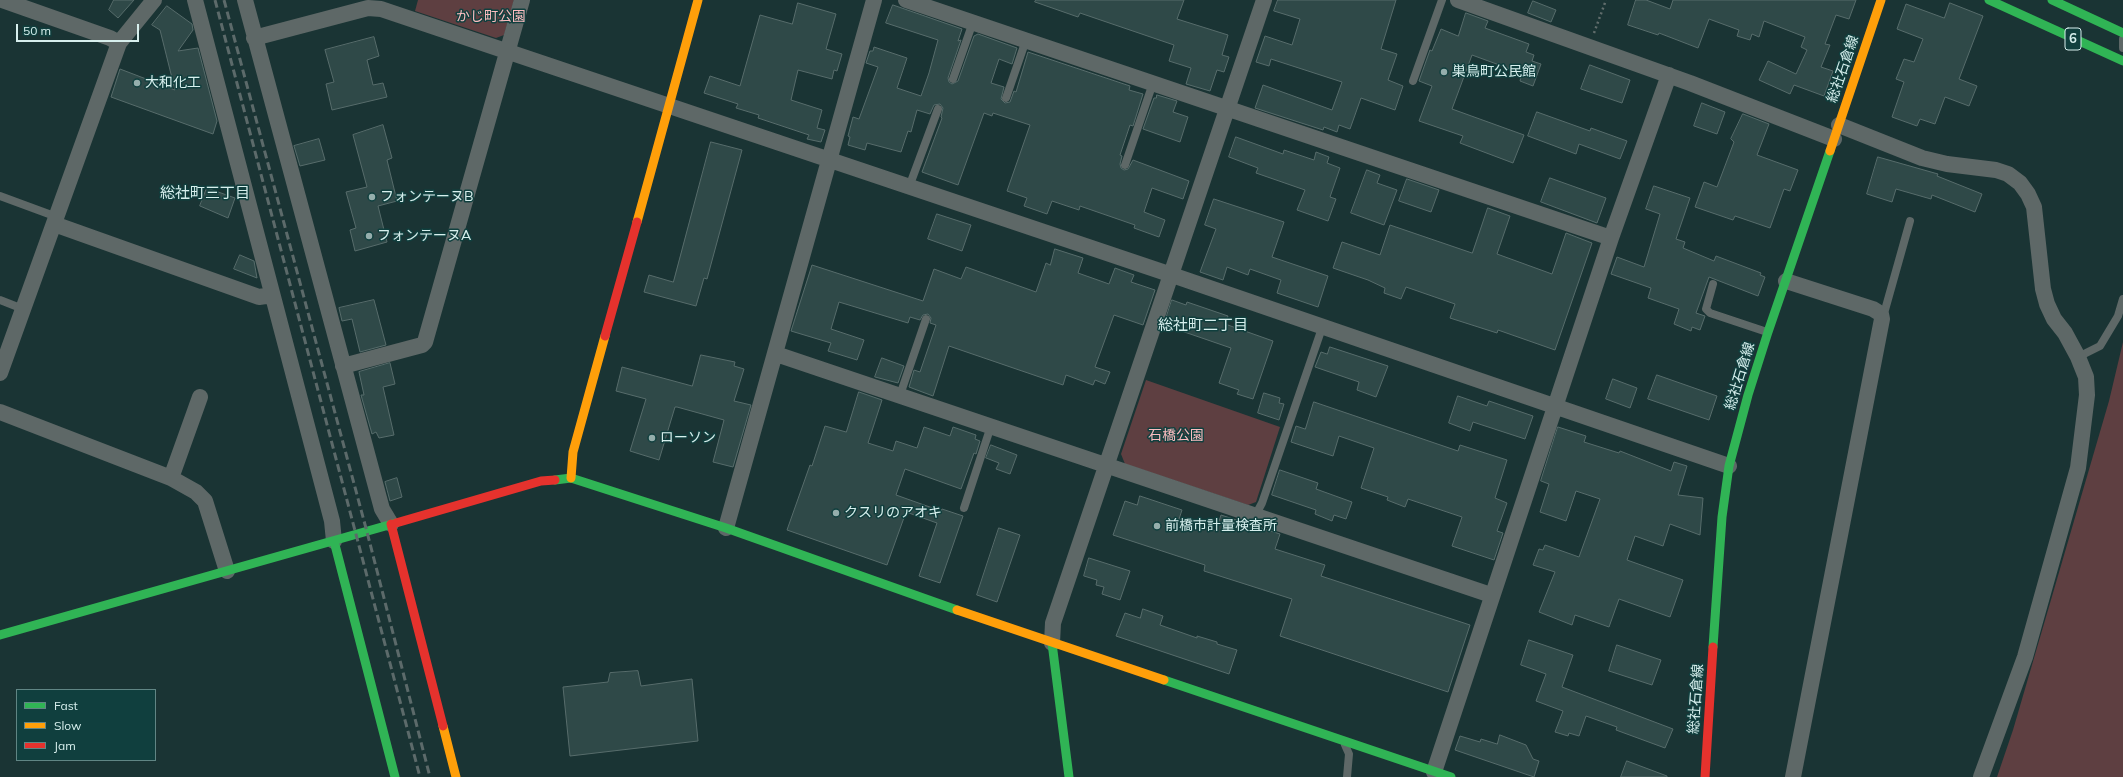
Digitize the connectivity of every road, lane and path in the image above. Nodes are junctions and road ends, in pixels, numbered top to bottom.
1 (2, 0) edge
2 (154, 0) edge
3 (195, 0) edge
4 (245, 0) edge
5 (522, 0) edge
6 (698, 0) edge
7 (874, 0) edge
8 (906, 0) edge
9 (1264, 0) edge
10 (1442, 0) edge
11 (1458, 0) edge
12 (1606, 0) edge
13 (1881, 0) edge
14 (1989, 0) edge
15 (2052, 0) edge
16 (973, 22) junction
17 (2123, 33) edge
18 (254, 38) junction
19 (2123, 39) edge
20 (1026, 40) junction
21 (119, 43) junction
22 (1589, 46) junction
23 (2123, 48) edge
24 (508, 52) junction
25 (2123, 62) edge
26 (1669, 75) junction
27 (953, 79) dead end
28 (1413, 81) dead end
29 (1153, 83) junction
30 (1006, 98) dead end
31 (668, 107) junction
32 (938, 109) dead end
33 (1226, 109) junction
34 (1836, 132) junction
35 (830, 160) junction
36 (1125, 165) dead end
37 (910, 187) junction
38 (0, 196) edge
39 (55, 221) junction
40 (1910, 221) dead end
41 (1611, 238) junction
42 (1172, 275) junction
43 (1786, 281) junction
44 (1712, 284) dead end
45 (272, 295) junction
46 (2123, 299) edge
47 (0, 300) edge
48 (23, 309) junction
49 (1881, 314) junction
50 (926, 319) dead end
51 (1322, 328) junction
52 (1768, 332) junction
53 (776, 354) junction
54 (2078, 357) junction
55 (343, 366) junction
56 (0, 373) edge
57 (900, 395) junction
58 (200, 397) dead end
59 (1556, 406) junction
60 (0, 412) edge
61 (991, 426) junction
62 (1105, 465) junction
63 (1729, 466) junction
64 (171, 478) junction
65 (571, 478) junction
66 (964, 508) dead end
67 (1255, 516) junction
68 (391, 524) junction
69 (726, 528) junction
70 (334, 541) junction
71 (227, 571) junction
72 (1491, 595) junction
73 (0, 636) edge
74 (1052, 643) junction
75 (1344, 742) junction
76 (1434, 772) junction
77 (395, 777) edge
78 (456, 777) edge
79 (1069, 777) edge
80 (1347, 777) edge
81 (1451, 777) edge
82 (1705, 777) edge
83 (1793, 777) edge
84 (1981, 777) edge

1 - 21 street
2 - 21 street
3 - 45 street
4 - 18 street
5 - 24 street
6 - 31 street
7 - 35 street
8 - 16 street
9 - 33 street
10 - 28 lane
11 - 22 street
12 - 22 path
13 - 34 street, 総社石倉線
14 - 25 street, 6
15 - 17 street, 6
16 - 20 street
16 - 27 lane
18 - 24 street
18 - 55 street
19 - 23 lane
20 - 29 street
20 - 30 lane
21 - 39 street
22 - 26 street
24 - 31 street
24 - 55 street
26 - 34 street
26 - 41 street
29 - 33 street
29 - 36 lane
31 - 35 street
31 - 65 street
32 - 37 lane
33 - 41 street
33 - 42 street
34 - 43 street, 総社石倉線
34 - 54 street
35 - 37 street
35 - 53 street
37 - 42 street
38 - 39 lane
39 - 45 street
39 - 48 street
40 - 49 lane
41 - 59 street
42 - 51 street
42 - 62 street
43 - 49 street
43 - 52 street, 総社石倉線
44 - 52 lane
45 - 70 street
46 - 54 lane
47 - 48 lane
48 - 56 street
49 - 83 street
50 - 57 lane
51 - 59 street
51 - 67 lane
52 - 63 street, 総社石倉線
53 - 57 street
53 - 69 street
54 - 84 street
55 - 68 street
57 - 61 street
58 - 64 street
59 - 63 street
59 - 72 street
60 - 64 street
61 - 62 street
61 - 66 lane
62 - 67 street
62 - 74 street
63 - 82 street, 総社石倉線
64 - 71 street
65 - 68 street
65 - 69 street
67 - 72 street
68 - 70 street
68 - 78 street
69 - 74 street
70 - 71 street
70 - 77 street
71 - 73 street
72 - 76 street
74 - 75 street
74 - 79 street
75 - 76 street
75 - 80 lane
76 - 81 street

